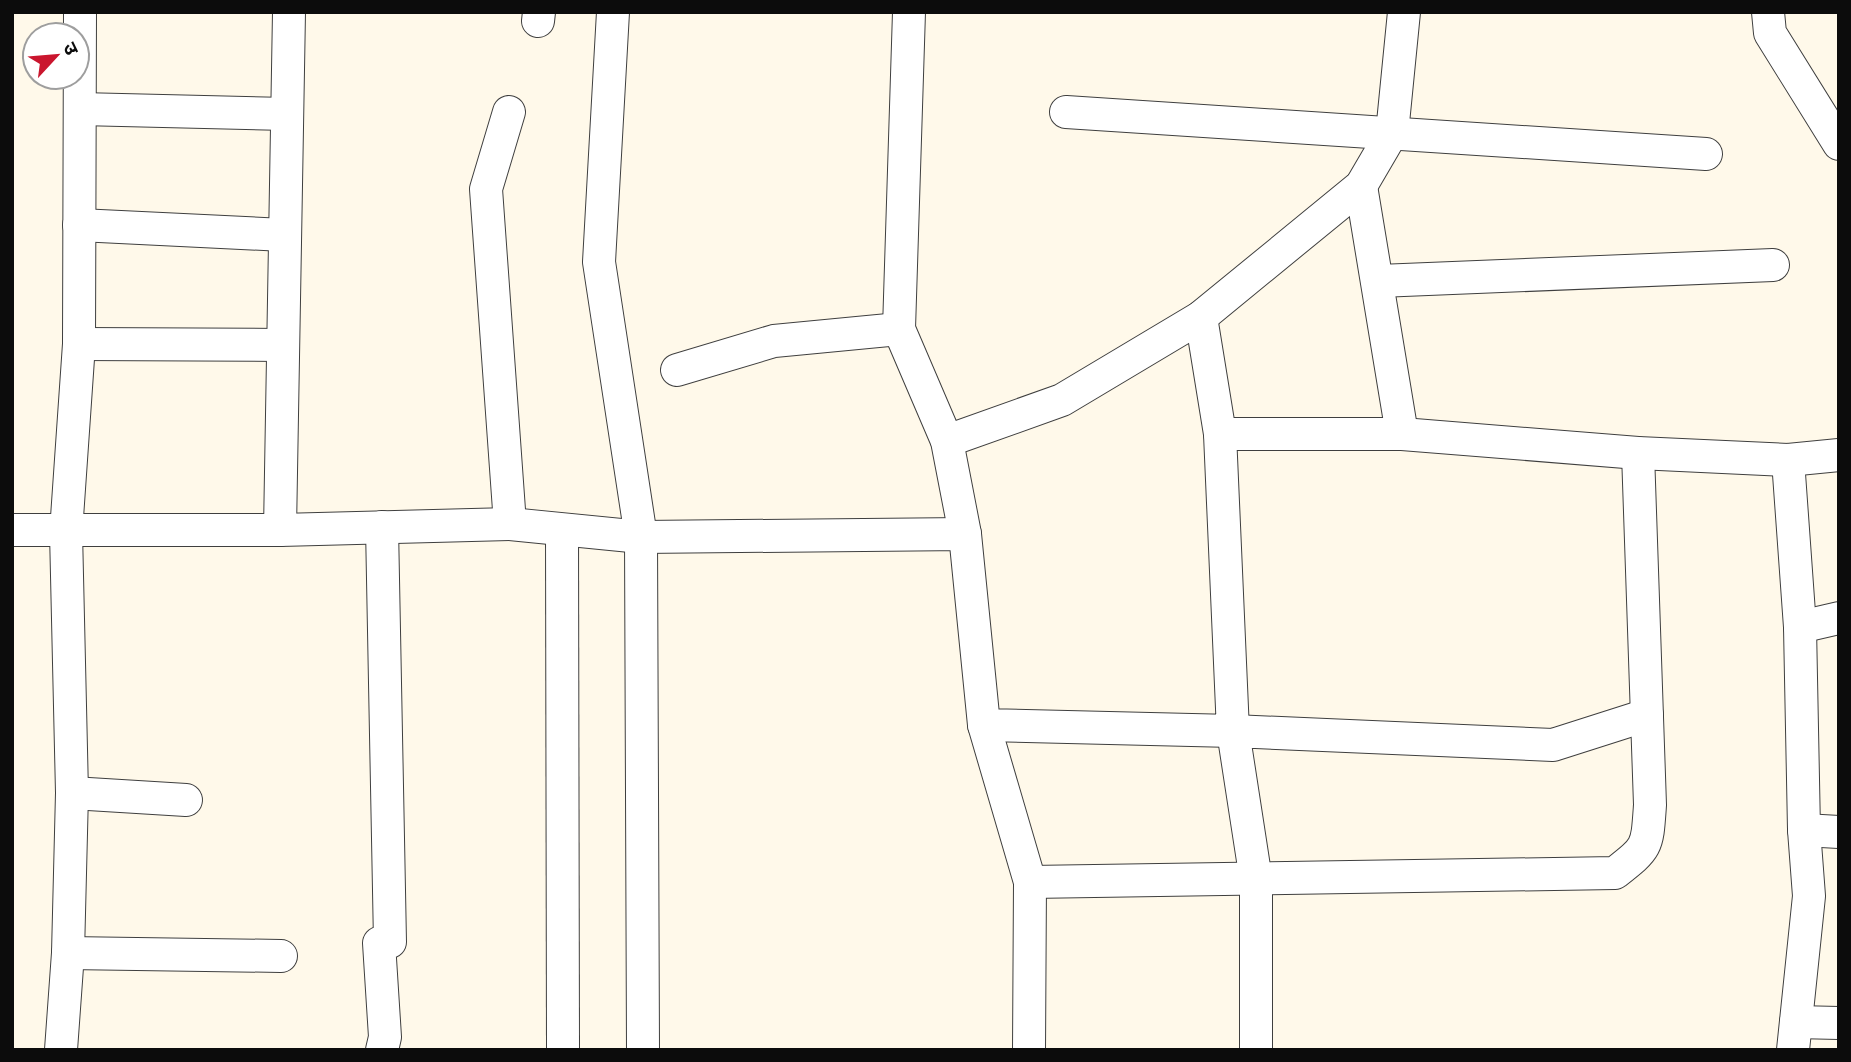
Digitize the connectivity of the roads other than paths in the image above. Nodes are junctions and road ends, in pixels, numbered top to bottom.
1 (80, 12) edge
2 (289, 12) edge
3 (612, 12) edge
4 (909, 12) edge
5 (1404, 12) edge
6 (1768, 12) edge
7 (80, 109) junction
8 (509, 111) dead end
9 (1066, 112) dead end
10 (287, 114) junction
11 (1392, 133) junction
12 (1839, 145) edge
13 (1706, 154) dead end
14 (1362, 186) junction
15 (79, 225) junction
16 (284, 235) junction
17 (1773, 265) dead end
18 (1379, 281) junction
19 (1201, 317) junction
20 (899, 329) junction
21 (79, 344) junction
22 (282, 345) junction
23 (677, 370) dead end
24 (1220, 434) junction
25 (1402, 434) junction
26 (947, 441) junction
27 (1638, 453) junction
28 (1839, 455) edge
29 (1788, 460) junction
30 (510, 524) junction
31 (382, 527) junction
32 (12, 530) edge
33 (280, 530) junction
34 (562, 531) junction
35 (66, 532) junction
36 (965, 534) junction
37 (641, 537) junction
38 (1839, 618) edge
39 (1800, 627) junction
40 (1647, 715) junction
41 (984, 725) junction
42 (1233, 731) junction
43 (72, 793) junction
44 (186, 800) dead end
45 (1804, 830) junction
46 (1839, 832) edge
47 (1256, 880) junction
48 (1030, 882) junction
49 (68, 953) junction
50 (281, 956) dead end
51 (1839, 1023) edge
52 (1794, 1036) edge
53 (61, 1050) edge
54 (382, 1050) edge
55 (563, 1050) edge
56 (643, 1050) edge
57 (1029, 1050) edge
58 (1256, 1050) edge

1 - 7 street
2 - 10 street
3 - 37 street
4 - 20 street
5 - 11 street
6 - 12 street
7 - 10 street
7 - 15 street
8 - 30 street
9 - 11 street
10 - 16 street
11 - 13 street
11 - 14 street
14 - 18 street
14 - 19 street
15 - 16 street
15 - 21 street
16 - 22 street
17 - 18 street
18 - 25 street
19 - 24 street
19 - 26 street
20 - 23 street
20 - 26 street
21 - 22 street
21 - 35 street
22 - 33 street
24 - 25 street
24 - 42 street
25 - 27 street
26 - 36 street
27 - 29 street
27 - 40 street
28 - 29 street
29 - 39 street
30 - 31 street
30 - 34 street
31 - 33 street
31 - 54 street
32 - 35 street
33 - 35 street
34 - 37 street
34 - 55 street
35 - 43 street
36 - 37 street
36 - 41 street
37 - 56 street
38 - 39 street
39 - 45 street
40 - 42 street
40 - 47 street
41 - 42 street
41 - 48 street
42 - 47 street
43 - 44 street
43 - 49 street
45 - 46 street
45 - 52 street
47 - 48 street
47 - 58 street
48 - 57 street
49 - 50 street
49 - 53 street
51 - 52 street

